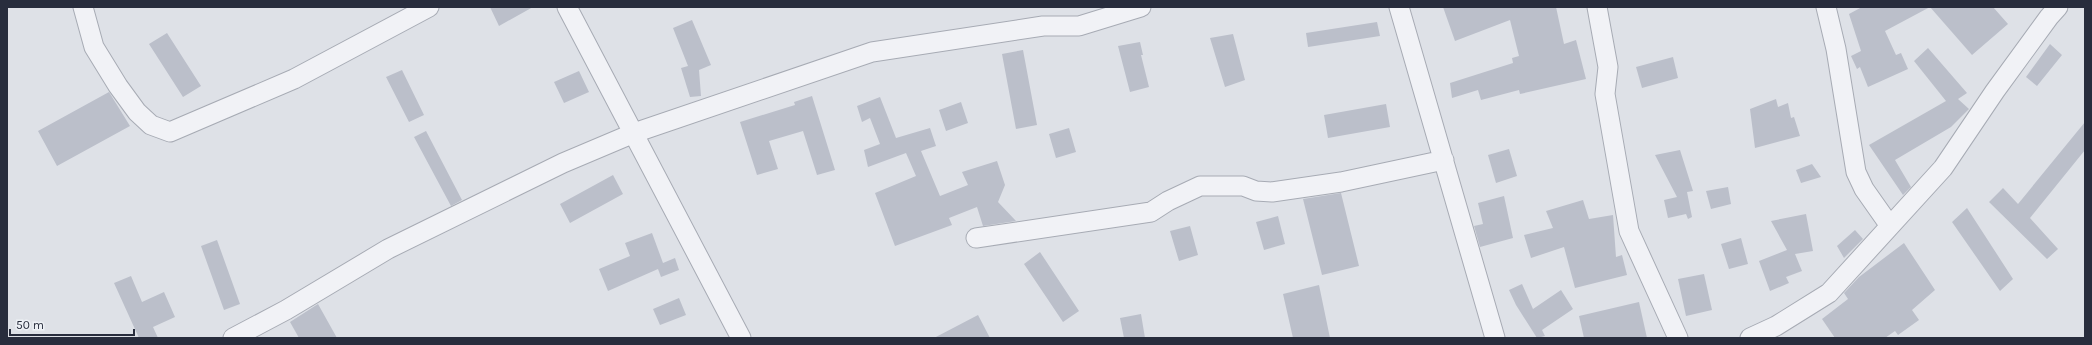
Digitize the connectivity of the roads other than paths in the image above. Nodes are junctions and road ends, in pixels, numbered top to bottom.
1 (83, 7) edge
2 (429, 7) edge
3 (567, 7) edge
4 (1141, 7) edge
5 (1399, 7) edge
6 (1597, 7) edge
7 (1826, 7) edge
8 (2050, 10) edge
9 (634, 133) junction
10 (1444, 160) junction
11 (1890, 226) junction
12 (976, 238) dead end
13 (735, 337) edge
14 (233, 338) edge
15 (1495, 338) edge
16 (1678, 338) edge
17 (1750, 338) edge

1 - 2 street
3 - 9 street
4 - 9 street
5 - 10 street
6 - 16 street
7 - 11 street
8 - 11 street
9 - 13 street
9 - 14 street
10 - 12 street
10 - 15 street
11 - 17 street

